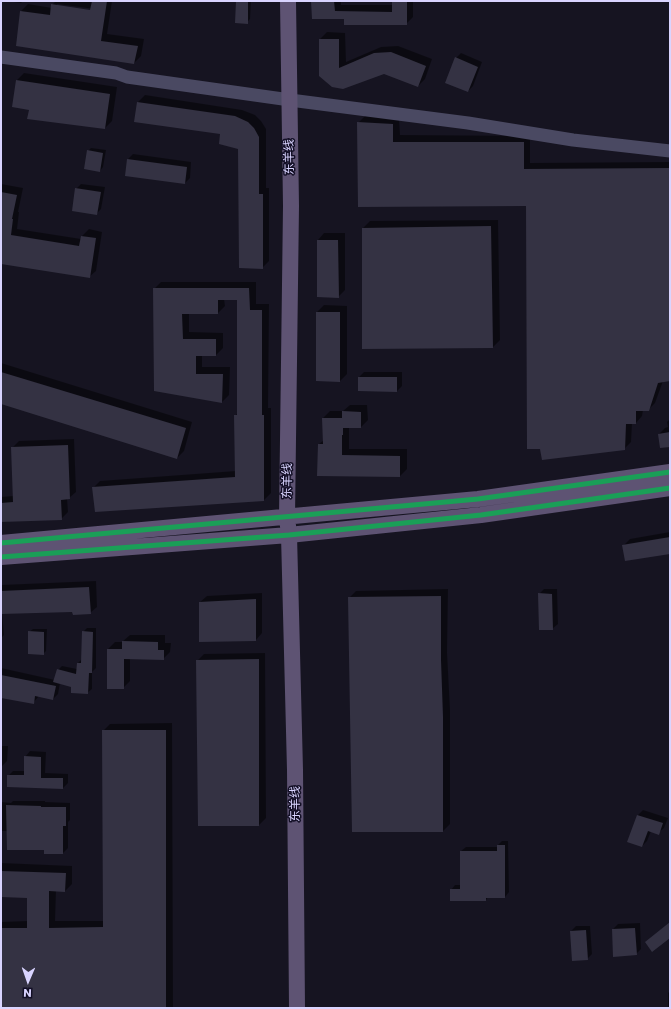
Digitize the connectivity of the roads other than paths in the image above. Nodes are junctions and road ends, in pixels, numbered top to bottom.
1 (288, 1) edge
2 (1, 57) edge
3 (290, 100) junction
4 (670, 151) edge
5 (670, 472) edge
6 (670, 488) edge
7 (287, 517) junction
8 (289, 535) junction
9 (1, 543) edge
10 (1, 556) edge
11 (297, 1008) edge

1 - 3 main road, 东羊线
2 - 3 street
3 - 4 street
3 - 7 main road, 东羊线
5 - 7 main road
6 - 8 main road
7 - 8 main road, 东羊线
7 - 9 main road
8 - 10 main road
8 - 11 main road, 东羊线

